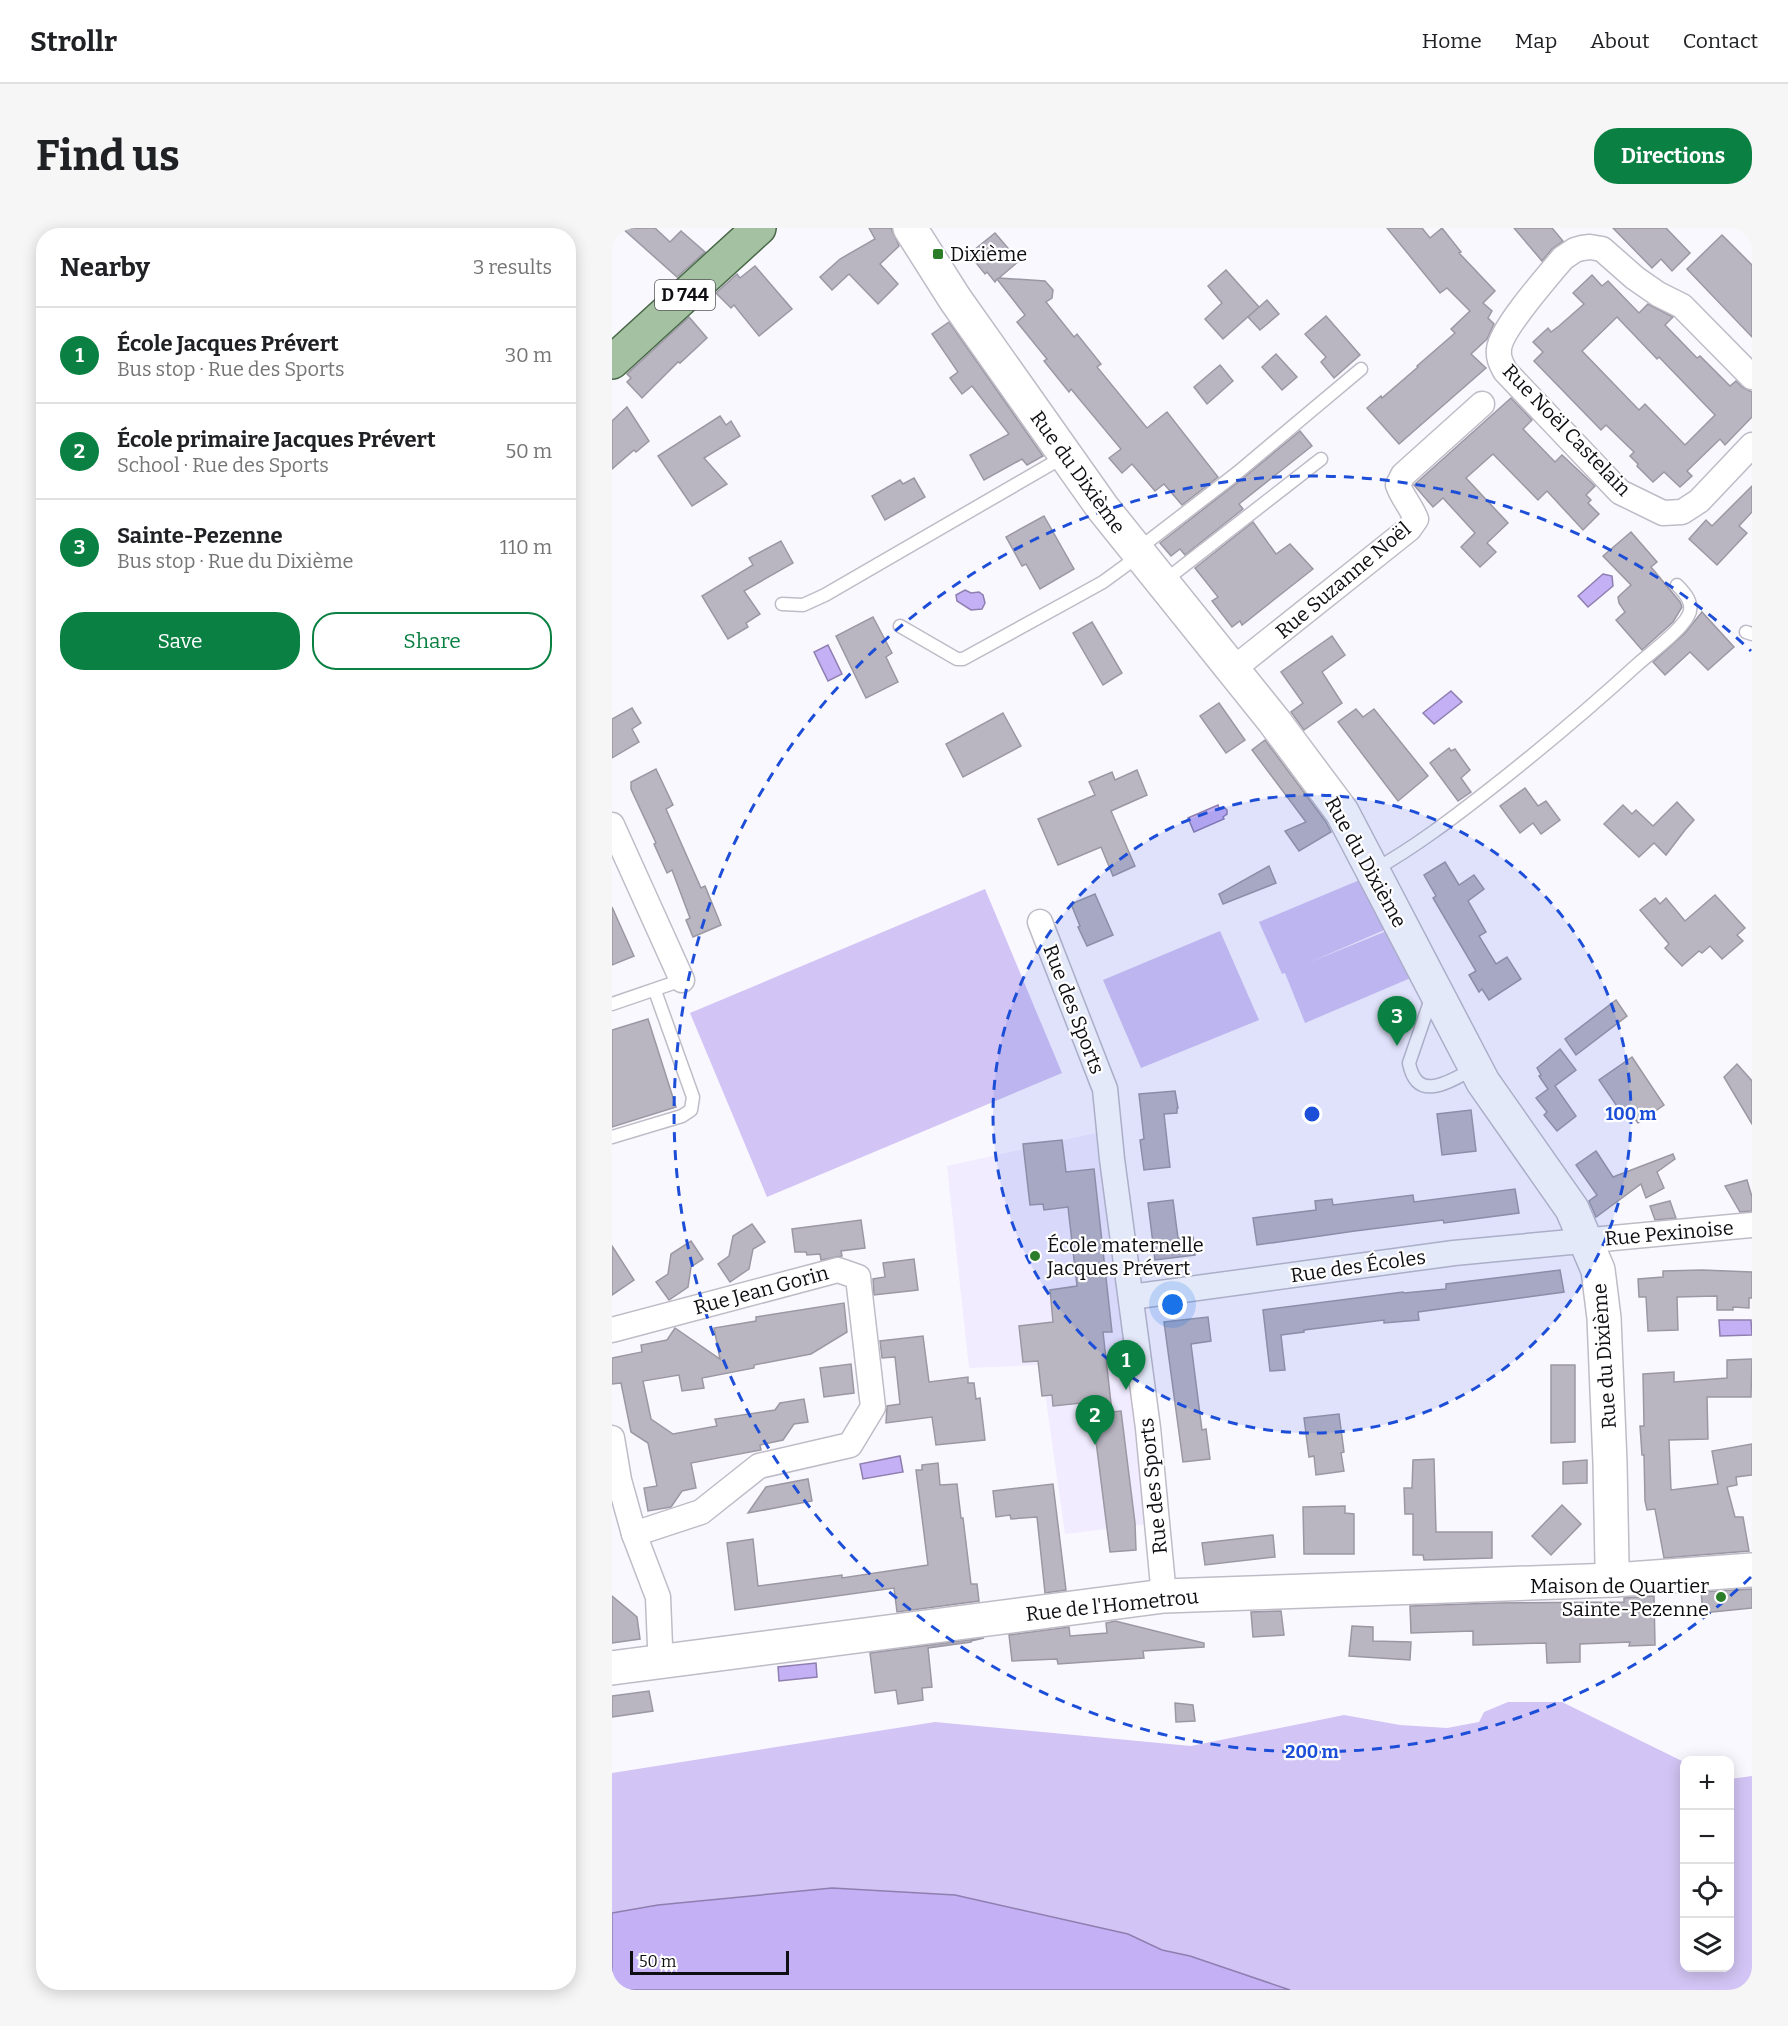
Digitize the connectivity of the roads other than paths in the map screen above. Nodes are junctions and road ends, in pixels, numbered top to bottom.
1 (759, 228) edge
2 (910, 228) edge
3 (612, 362) edge
4 (1361, 369) dead end
5 (1752, 377) edge
6 (1482, 404) dead end
7 (1752, 445) edge
8 (1066, 455) junction
9 (1321, 459) dead end
10 (1138, 553) junction
11 (1162, 583) junction
12 (1677, 585) dead end
13 (782, 604) dead end
14 (900, 626) dead end
15 (1232, 670) junction
16 (612, 825) edge
17 (1373, 871) junction
18 (1040, 922) dead end
19 (682, 980) joint
20 (1434, 989) junction
21 (655, 991) junction
22 (612, 1004) edge
23 (1475, 1067) junction
24 (612, 1137) edge
25 (1752, 1225) edge
26 (1587, 1240) junction
27 (1131, 1297) junction
28 (612, 1330) edge
29 (612, 1438) edge
30 (634, 1534) junction
31 (1752, 1570) edge
32 (1614, 1580) junction
33 (1164, 1596) junction
34 (663, 1663) junction
35 (612, 1668) edge

1 - 3 main road, D 744
2 - 8 street, Rue du Dixième
4 - 10 lane
5 - 7 street, Rue Noël Castelain
6 - 15 street, Rue Suzanne Noël
8 - 10 street, Rue du Dixième
8 - 13 lane
9 - 11 lane
10 - 11 street, Rue du Dixième
10 - 14 lane
11 - 15 street, Rue du Dixième
12 - 17 lane
15 - 17 street, Rue du Dixième
16 - 19 street
17 - 20 street, Rue du Dixième
18 - 27 street, Rue des Sports
19 - 21 lane
20 - 23 street, Rue du Dixième
20 - 23 lane
21 - 22 lane
21 - 24 lane
23 - 26 street, Rue du Dixième
25 - 26 street, Rue Pexinoise
26 - 27 street, Rue des Écoles
26 - 32 street, Rue du Dixième
27 - 33 street, Rue des Sports
28 - 30 street, Rue Jean Gorin
29 - 30 street
30 - 34 street
31 - 32 street, Rue de l'Hometrou
32 - 33 street, Rue de l'Hometrou
33 - 34 street, Rue de l'Hometrou
34 - 35 street, Rue de l'Hometrou

